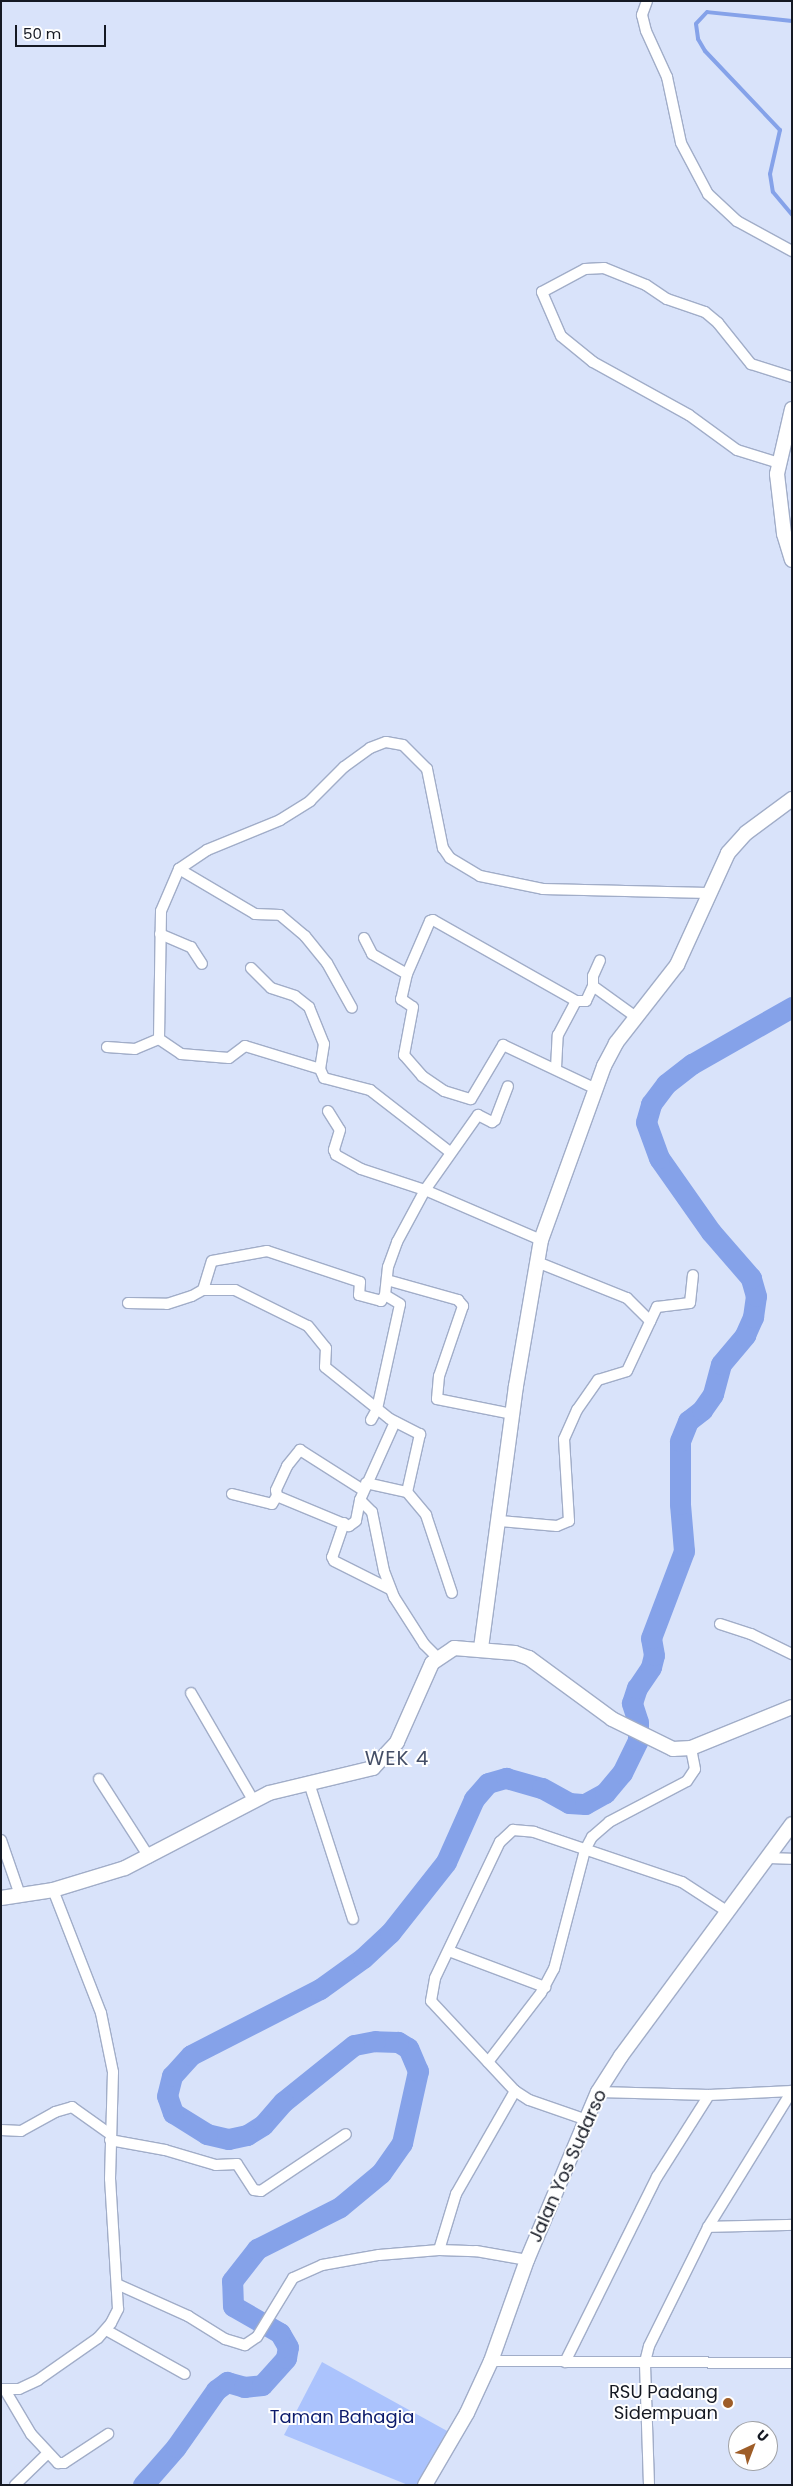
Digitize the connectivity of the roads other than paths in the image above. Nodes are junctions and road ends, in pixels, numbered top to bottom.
1 (647, 1) edge
2 (792, 251) edge
3 (792, 377) edge
4 (792, 409) edge
5 (779, 463) junction
6 (792, 560) edge
7 (792, 799) edge
8 (178, 869) junction
9 (708, 893) junction
10 (160, 934) junction
11 (364, 938) dead end
12 (600, 960) dead end
13 (202, 964) dead end
14 (251, 968) dead end
15 (407, 974) junction
16 (593, 986) junction
17 (576, 1001) junction
18 (352, 1008) dead end
19 (636, 1017) junction
20 (159, 1039) junction
21 (107, 1047) dead end
22 (556, 1068) junction
23 (320, 1069) junction
24 (508, 1086) dead end
25 (596, 1089) junction
26 (328, 1111) dead end
27 (450, 1152) junction
28 (425, 1190) junction
29 (541, 1240) junction
30 (537, 1262) junction
31 (693, 1275) dead end
32 (387, 1280) junction
33 (203, 1290) junction
34 (385, 1295) junction
35 (128, 1303) dead end
36 (650, 1321) junction
37 (377, 1409) junction
38 (512, 1414) junction
39 (371, 1420) dead end
40 (395, 1422) junction
41 (363, 1491) junction
42 (408, 1492) junction
43 (232, 1494) dead end
44 (277, 1496) junction
45 (500, 1521) junction
46 (344, 1524) junction
47 (390, 1588) junction
48 (452, 1593) dead end
49 (720, 1624) dead end
50 (481, 1648) junction
51 (792, 1654) edge
52 (437, 1657) junction
53 (191, 1693) dead end
54 (792, 1707) edge
55 (691, 1748) junction
56 (99, 1778) dead end
57 (309, 1783) junction
58 (253, 1800) junction
59 (792, 1824) edge
60 (1, 1840) edge
61 (586, 1850) junction
62 (149, 1857) junction
63 (768, 1858) junction
64 (792, 1859) edge
65 (53, 1890) junction
66 (20, 1895) junction
67 (1, 1898) edge
68 (728, 1912) junction
69 (353, 1920) dead end
70 (449, 1951) junction
71 (545, 1987) junction
72 (488, 2062) junction
73 (515, 2091) junction
74 (598, 2092) junction
75 (792, 2092) edge
76 (709, 2095) junction
77 (584, 2119) junction
78 (1, 2130) edge
79 (346, 2134) dead end
80 (110, 2137) junction
81 (792, 2225) edge
82 (708, 2227) junction
83 (439, 2250) junction
84 (527, 2260) junction
85 (119, 2285) junction
86 (106, 2330) junction
87 (491, 2361) junction
88 (566, 2362) junction
89 (646, 2362) junction
90 (792, 2363) edge
91 (184, 2374) dead end
92 (3, 2390) edge
93 (108, 2434) dead end
94 (47, 2454) junction
95 (15, 2485) edge
96 (425, 2485) edge
97 (649, 2485) edge

1 - 2 street
3 - 5 street
4 - 5 street
5 - 6 street
7 - 9 street
8 - 9 street
8 - 10 street
8 - 18 street
9 - 19 street
10 - 13 street
10 - 20 street
11 - 15 street
12 - 16 street
14 - 23 street
15 - 17 street
15 - 22 street
16 - 17 street
16 - 19 street
17 - 22 street
19 - 25 street
20 - 21 street
20 - 23 street
22 - 25 street
23 - 27 street
24 - 27 street
25 - 29 street
26 - 28 street
27 - 28 street
28 - 29 street
28 - 32 street
29 - 30 street
30 - 36 street
30 - 38 street
31 - 36 street
32 - 34 street
32 - 38 street
33 - 34 street
33 - 35 street
33 - 37 street
34 - 37 street
36 - 45 street
37 - 39 street
37 - 40 street
38 - 45 street
40 - 41 street
40 - 42 street
41 - 42 street
41 - 44 street
41 - 46 street
41 - 47 street
42 - 48 street
43 - 44 street
44 - 46 street
45 - 50 street
46 - 47 street
47 - 52 street
49 - 51 street
50 - 52 street
50 - 55 street
52 - 57 street
53 - 58 street
54 - 55 street
55 - 61 street
56 - 62 street
57 - 58 street
57 - 69 street
58 - 62 street
59 - 63 street, Jalan Yos Sudarso
60 - 66 street
61 - 68 street
61 - 70 street
61 - 71 street
62 - 65 street
63 - 64 street
63 - 68 street, Jalan Yos Sudarso
65 - 66 street
65 - 80 street
66 - 67 street
68 - 74 street, Jalan Yos Sudarso
70 - 71 street
70 - 72 street
71 - 72 street
72 - 73 street
73 - 77 street
73 - 83 street
74 - 76 street
74 - 77 street, Jalan Yos Sudarso
75 - 76 street
75 - 82 street
76 - 88 street
77 - 84 street, Jalan Yos Sudarso
78 - 80 street
79 - 80 street
80 - 85 street
81 - 82 street
82 - 89 street
83 - 84 street
83 - 85 street
84 - 87 street, Jalan Yos Sudarso
85 - 86 street
86 - 91 street
86 - 92 street
87 - 88 street
87 - 96 street, Jalan Yos Sudarso
88 - 89 street
89 - 90 street
89 - 97 street
92 - 94 street
93 - 94 street
94 - 95 street

